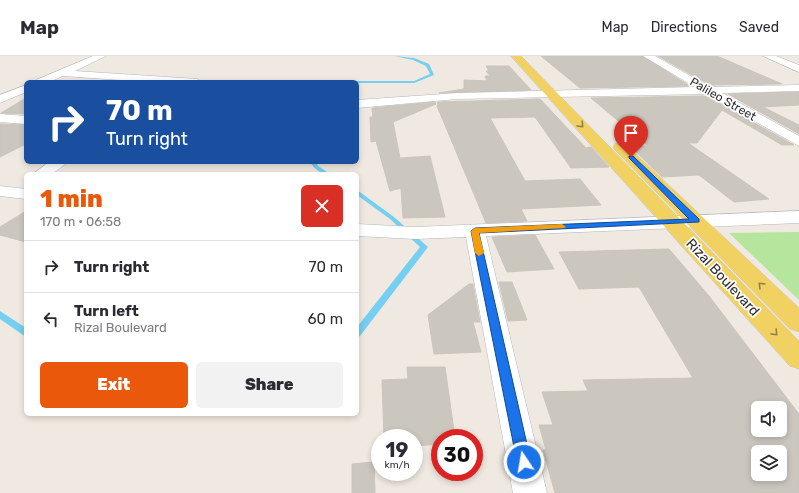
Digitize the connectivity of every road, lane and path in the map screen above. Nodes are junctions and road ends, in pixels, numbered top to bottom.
1 (101, 56) edge
2 (516, 56) edge
3 (529, 56) edge
4 (648, 56) edge
5 (768, 56) edge
6 (799, 69) edge
7 (62, 73) junction
8 (45, 80) edge
9 (163, 80) edge
10 (799, 88) edge
11 (24, 89) edge
12 (709, 91) junction
13 (559, 94) junction
14 (0, 99) edge
15 (359, 104) edge
16 (0, 118) edge
17 (24, 120) edge
18 (799, 142) edge
19 (57, 164) edge
20 (44, 172) edge
21 (24, 184) edge
22 (12, 192) edge
23 (799, 217) edge
24 (696, 221) junction
25 (671, 222) junction
26 (359, 230) edge
27 (475, 231) junction
28 (799, 323) edge
29 (799, 358) edge
30 (530, 493) edge

1 - 7 street
2 - 13 main road, Rizal Boulevard
3 - 13 main road, Rizal Boulevard
4 - 12 street, Palileo Street
5 - 6 street
7 - 8 street
7 - 9 street
10 - 12 street
11 - 14 street
12 - 13 street
12 - 18 street, Palileo Street
13 - 15 street
13 - 24 main road, Rizal Boulevard
13 -> 25 main road, Rizal Boulevard
16 - 17 street
19 - 20 street
21 - 22 street
23 - 24 street
24 - 25 street
28 -> 24 main road, Rizal Boulevard
25 - 27 street
25 -> 29 main road, Rizal Boulevard
26 - 27 street
27 - 30 street

